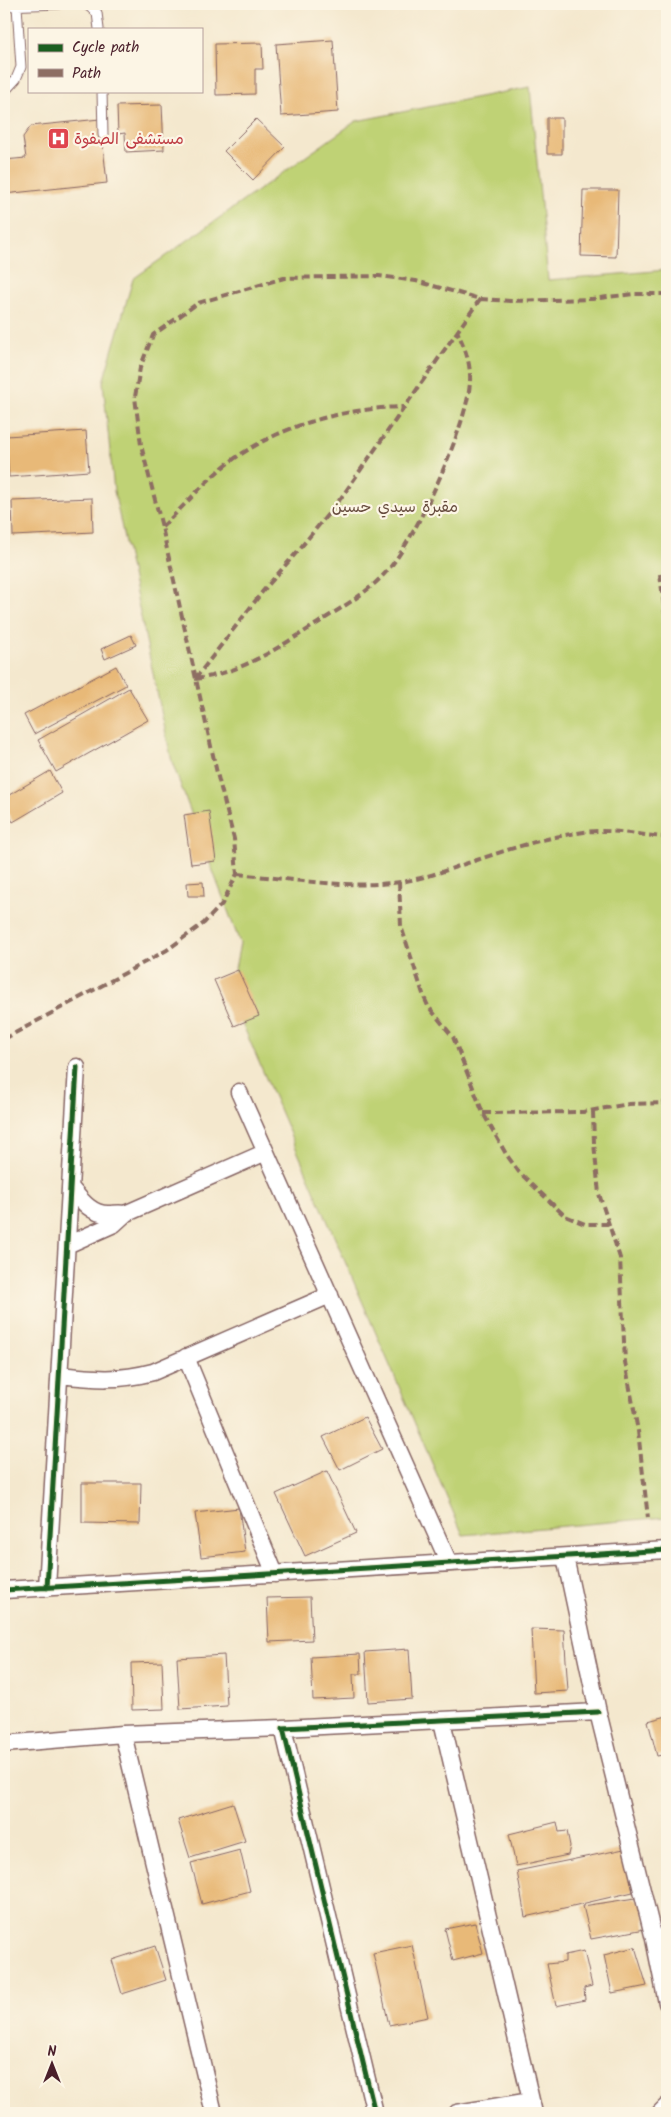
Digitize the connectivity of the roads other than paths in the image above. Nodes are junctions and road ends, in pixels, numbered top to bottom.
1 (59, 4) edge
2 (86, 4) edge
3 (4, 6) edge
4 (18, 6) junction
5 (99, 28) edge
6 (4, 92) edge
7 (102, 92) edge
8 (103, 135) dead end
9 (77, 1067) dead end
10 (239, 1092) dead end
11 (266, 1152) junction
12 (71, 1188) junction
13 (125, 1214) junction
14 (67, 1245) junction
15 (330, 1294) junction
16 (186, 1357) junction
17 (60, 1376) junction
18 (667, 1550) edge
19 (565, 1557) junction
20 (449, 1563) junction
21 (275, 1574) junction
22 (47, 1588) junction
23 (4, 1590) edge
24 (598, 1712) junction
25 (442, 1720) junction
26 (283, 1728) junction
27 (123, 1734) junction
28 (4, 1744) edge
29 (660, 1938) edge
30 (667, 2003) edge
31 (667, 2106) edge
32 (532, 2107) edge
33 (214, 2113) edge
34 (375, 2113) edge
35 (457, 2113) edge
36 (507, 2113) edge
37 (660, 2113) edge

1 - 4 lane
2 - 5 lane
3 - 4 lane
4 - 6 lane
7 - 8 lane
9 - 12 street
10 - 11 street
11 - 13 street
11 - 15 street
12 - 13 street
12 - 14 street
13 - 14 street
14 - 17 street
15 - 16 street
15 - 20 street
16 - 17 street
16 - 21 street
17 - 22 street
18 - 19 street
19 - 20 street
19 - 24 street
20 - 21 street
21 - 22 street
22 - 23 street
24 - 25 street
24 - 29 street
25 - 26 street
25 - 32 street
26 - 27 street
26 - 34 street
27 - 28 street
27 - 33 street
29 - 30 street
31 - 37 street
32 - 35 street
32 - 36 street

